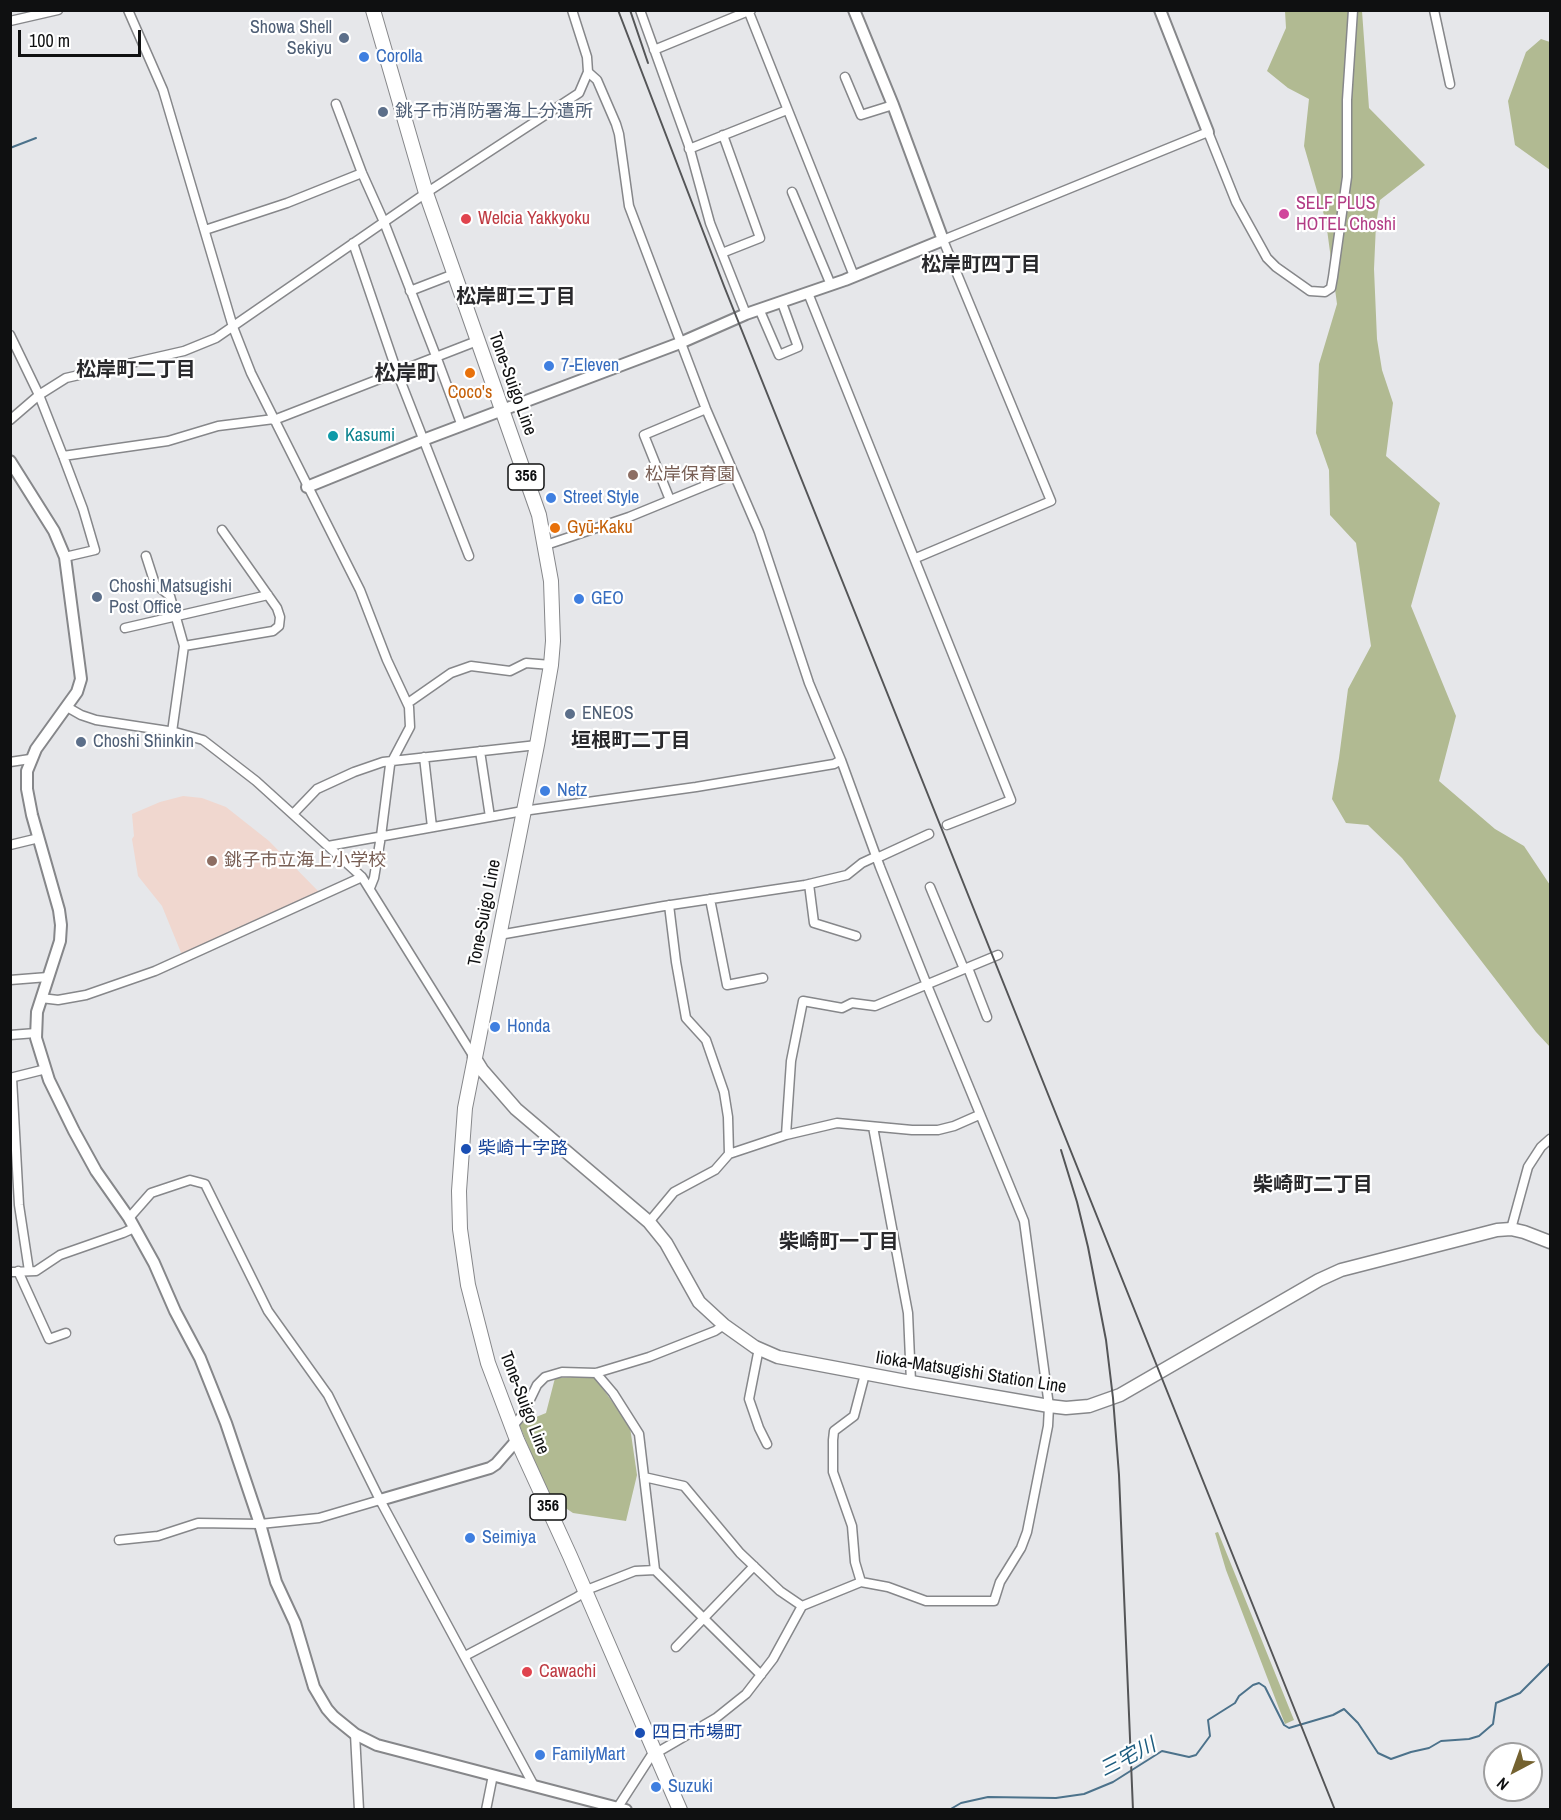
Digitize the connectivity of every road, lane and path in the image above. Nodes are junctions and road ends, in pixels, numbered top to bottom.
1 (58, 10) edge
2 (128, 10) edge
3 (373, 10) edge
4 (572, 10) edge
5 (640, 10) edge
6 (854, 10) edge
7 (1160, 10) edge
8 (1353, 10) edge
9 (1434, 10) edge
10 (749, 11) edge
11 (10, 21) edge
12 (654, 50) junction
13 (588, 72) junction
14 (845, 77) dead end
15 (1450, 84) dead end
16 (336, 104) dead end
17 (893, 105) junction
18 (787, 110) junction
19 (1208, 132) junction
20 (723, 135) junction
21 (689, 149) junction
22 (362, 173) junction
23 (792, 192) dead end
24 (426, 193) junction
25 (384, 222) junction
26 (205, 230) junction
27 (943, 240) junction
28 (353, 243) junction
29 (722, 253) junction
30 (454, 274) junction
31 (854, 276) junction
32 (831, 285) junction
33 (410, 291) junction
34 (808, 293) junction
35 (782, 303) junction
36 (760, 310) junction
37 (746, 314) junction
38 (233, 327) junction
39 (10, 335) edge
40 (477, 341) junction
41 (680, 343) junction
42 (436, 356) junction
43 (397, 372) junction
44 (39, 395) junction
45 (706, 410) junction
46 (502, 411) junction
47 (274, 419) junction
48 (10, 420) edge
49 (462, 426) junction
50 (423, 440) junction
51 (63, 456) junction
52 (10, 461) edge
53 (734, 474) junction
54 (307, 487) junction
55 (670, 500) junction
56 (222, 530) dead end
57 (546, 545) junction
58 (146, 556) dead end
59 (469, 556) dead end
60 (65, 557) junction
61 (915, 558) junction
62 (267, 595) junction
63 (175, 616) junction
64 (125, 628) dead end
65 (184, 646) junction
66 (551, 665) junction
67 (408, 703) junction
68 (67, 707) junction
69 (172, 732) junction
70 (537, 745) junction
71 (480, 752) junction
72 (424, 757) junction
73 (30, 759) junction
74 (391, 760) junction
75 (841, 760) junction
76 (10, 762) edge
77 (523, 811) junction
78 (293, 814) junction
79 (490, 817) junction
80 (947, 825) dead end
81 (432, 827) junction
82 (929, 834) dead end
83 (381, 836) junction
84 (39, 838) junction
85 (10, 845) edge
86 (328, 846) junction
87 (877, 857) junction
88 (362, 877) junction
89 (809, 884) junction
90 (930, 887) dead end
91 (370, 888) junction
92 (711, 899) junction
93 (669, 905) junction
94 (499, 935) junction
95 (856, 936) dead end
96 (999, 955) dead end
97 (966, 968) junction
98 (48, 977) junction
99 (763, 978) dead end
100 (10, 980) edge
101 (927, 985) junction
102 (41, 998) junction
103 (987, 1017) dead end
104 (36, 1033) junction
105 (10, 1035) edge
106 (474, 1057) junction
107 (46, 1069) junction
108 (11, 1078) edge
109 (980, 1115) junction
110 (873, 1127) junction
111 (786, 1136) junction
112 (1551, 1139) edge
113 (729, 1154) junction
114 (15, 1204) edge
115 (649, 1222) junction
116 (132, 1223) junction
117 (1511, 1230) junction
118 (1551, 1242) edge
119 (29, 1271) junction
120 (14, 1272) edge
121 (724, 1325) junction
122 (66, 1333) dead end
123 (759, 1348) junction
124 (596, 1373) junction
125 (865, 1374) junction
126 (910, 1382) junction
127 (1049, 1406) junction
128 (512, 1426) junction
129 (517, 1440) junction
130 (767, 1444) dead end
131 (644, 1477) junction
132 (380, 1500) junction
133 (260, 1524) junction
134 (119, 1539) dead end
135 (754, 1566) junction
136 (655, 1570) junction
137 (861, 1582) junction
138 (585, 1592) junction
139 (802, 1606) junction
140 (704, 1618) junction
141 (676, 1647) dead end
142 (465, 1656) junction
143 (761, 1675) junction
144 (355, 1734) junction
145 (655, 1753) junction
146 (493, 1775) junction
147 (533, 1784) junction
148 (622, 1808) edge
149 (358, 1809) edge
150 (486, 1809) edge
151 (680, 1809) edge

1 - 11 street
2 - 26 street
3 - 24 highway, Tone-Suigo Line / 356
4 - 13 street
5 - 12 street
6 - 17 street
7 - 19 street
8 - 19 street
9 - 15 street
10 - 12 street
10 - 18 street
12 - 21 street
13 - 24 street
13 - 41 street
14 - 17 street
16 - 22 street
17 - 27 street
18 - 20 street
18 - 31 street
19 - 27 street
20 - 21 street
20 - 29 street
21 - 29 street
22 - 25 street
22 - 26 street
23 - 32 street
24 - 25 street
24 - 30 highway, Tone-Suigo Line / 356
25 - 28 street
25 - 33 street
26 - 38 street
27 - 31 street
27 - 61 street
28 - 38 street
28 - 43 street
29 - 37 street
30 - 33 street
30 - 40 highway, Tone-Suigo Line / 356
31 - 32 street
32 - 34 street
33 - 42 street
34 - 35 street
34 - 61 street
35 - 36 street
35 - 36 street
36 - 37 street
37 - 41 street
38 - 44 street
38 - 47 street
39 - 44 street
40 - 42 street
40 - 46 highway, Tone-Suigo Line / 356
41 - 45 street
41 - 46 street
42 - 43 street
42 - 49 street
43 - 47 street
43 - 50 street
44 - 48 street
44 - 51 street
45 - 53 street
45 - 55 street
46 - 49 street
46 - 57 highway, Tone-Suigo Line / 356
47 - 51 street
47 - 54 street
49 - 50 street
50 - 54 street
50 - 59 street
51 - 60 street
52 - 60 street
53 - 55 street
53 - 75 street
54 - 67 street
55 - 57 street
56 - 62 street
57 - 66 highway, Tone-Suigo Line / 356
58 - 63 street
60 - 68 street
61 - 80 street
62 - 63 street
62 - 65 street
63 - 64 street
63 - 65 street
65 - 69 street
66 - 67 street
66 - 70 highway, Tone-Suigo Line / 356
67 - 74 street
68 - 69 street
68 - 73 street
69 - 78 street
70 - 71 street
70 - 77 highway, Tone-Suigo Line / 356
71 - 72 street
71 - 79 street
72 - 74 street
72 - 81 street
73 - 76 street
73 - 84 street
74 - 78 street
74 - 83 street
75 - 77 street
75 - 87 street
77 - 79 street
77 - 94 highway, Tone-Suigo Line / 356
78 - 86 street
79 - 81 street
81 - 83 street
82 - 87 street
83 - 86 street
83 - 91 street
84 - 85 street
84 - 98 street
86 - 88 street
87 - 89 street
87 - 101 street
88 - 91 street
88 - 102 street
89 - 92 street
89 - 95 street
90 - 97 street
91 - 106 street
92 - 93 street
92 - 99 street
93 - 94 street
93 - 113 street
94 - 106 highway, Tone-Suigo Line / 356
96 - 97 street
97 - 101 street
97 - 103 street
98 - 100 street
98 - 102 street
101 - 109 street
101 - 111 street
102 - 104 street
104 - 105 street
104 - 107 street
106 - 115 main road, Iioka-Matsugishi Station Line
106 - 128 highway, Tone-Suigo Line / 356
107 - 108 street
107 - 116 street
108 - 114 street
109 - 110 street
109 - 127 street
110 - 111 street
110 - 126 street
111 - 113 street
112 - 117 street
113 - 115 street
114 - 119 street
115 - 121 main road, Iioka-Matsugishi Station Line
116 - 119 street
116 - 132 street
116 - 133 street
117 - 118 main road, Iioka-Matsugishi Station Line
117 - 127 main road, Iioka-Matsugishi Station Line
119 - 120 street
120 - 122 street
121 - 123 main road, Iioka-Matsugishi Station Line
121 - 124 street
123 - 125 main road, Iioka-Matsugishi Station Line
123 - 130 street
124 - 128 street
124 - 131 street
125 - 126 main road, Iioka-Matsugishi Station Line
125 - 137 street
126 - 127 main road, Iioka-Matsugishi Station Line
127 - 137 street
128 - 129 highway, Tone-Suigo Line / 356
129 - 132 street
129 - 138 highway, Tone-Suigo Line / 356
131 - 135 street
131 - 136 street
132 - 133 street
132 - 142 street
133 - 134 street
133 - 144 street
135 - 139 street
135 - 140 street
136 - 138 street
136 - 140 street
137 - 139 street
138 - 142 street
138 - 145 highway, Tone-Suigo Line / 356
139 - 143 street
140 - 141 street
140 - 143 street
142 - 147 street
143 - 145 street
144 - 146 street
144 - 149 street
145 - 148 street
145 - 151 highway, Tone-Suigo Line / 356
146 - 147 street
146 - 150 street
147 - 148 street

